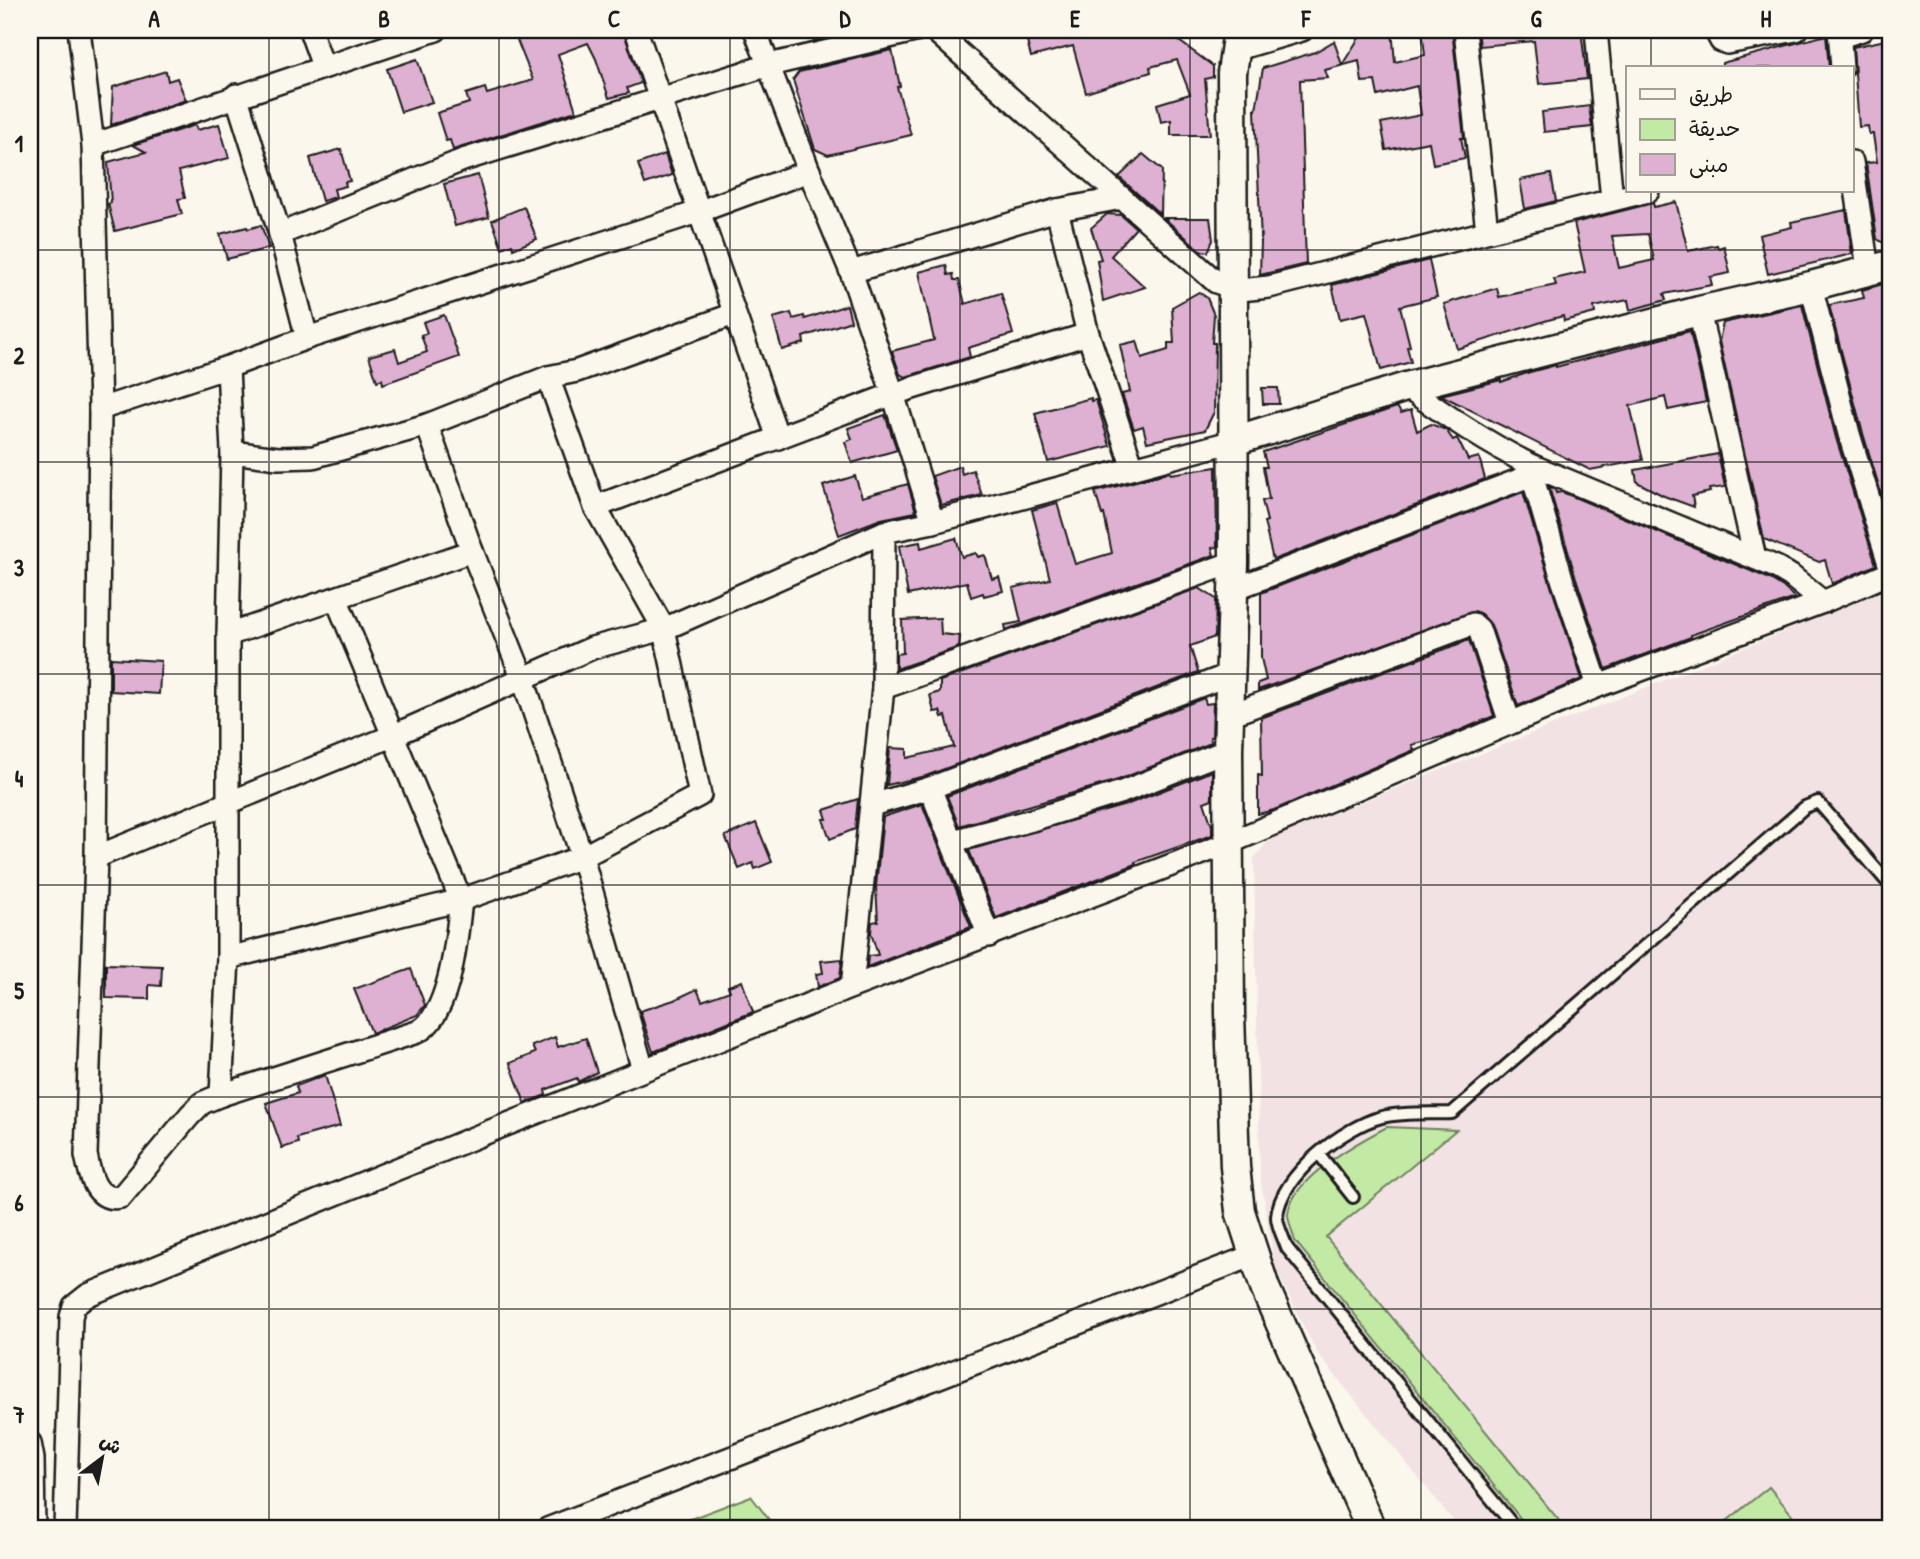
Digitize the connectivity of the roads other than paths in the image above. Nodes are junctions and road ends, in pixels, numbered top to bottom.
1 (79, 30) edge
2 (310, 30) edge
3 (436, 30) edge
4 (636, 30) edge
5 (755, 30) edge
6 (919, 30) edge
7 (934, 30) edge
8 (1302, 30) edge
9 (1465, 30) edge
10 (1596, 30) edge
11 (1715, 30) edge
12 (1796, 30) edge
13 (1862, 30) edge
14 (1839, 33) edge
15 (1236, 40) edge
16 (769, 65) junction
17 (323, 66) junction
18 (1842, 66) edge
19 (236, 95) junction
20 (659, 98) junction
21 (93, 145) junction
22 (1854, 170) edge
23 (809, 171) junction
24 (1644, 192) edge
25 (1122, 198) junction
26 (1612, 200) junction
27 (1056, 210) junction
28 (698, 212) junction
29 (1487, 232) junction
30 (280, 234) junction
31 (1879, 267) edge
32 (851, 272) junction
33 (1811, 286) junction
34 (1232, 289) junction
35 (1699, 311) junction
36 (734, 314) junction
37 (1088, 334) junction
38 (307, 338) junction
39 (228, 367) junction
40 (548, 376) junction
41 (1406, 387) junction
42 (893, 394) junction
43 (100, 409) junction
44 (427, 425) junction
45 (778, 438) junction
46 (1234, 441) junction
47 (232, 452) junction
48 (1133, 468) junction
49 (1532, 471) junction
50 (595, 507) junction
51 (933, 522) junction
52 (884, 532) junction
53 (472, 551) junction
54 (1755, 558) junction
55 (1890, 570) edge
56 (1234, 575) junction
57 (336, 598) junction
58 (1823, 603) junction
59 (664, 629) junction
60 (229, 635) junction
61 (1231, 674) junction
62 (523, 679) junction
63 (1598, 686) junction
64 (883, 688) junction
65 (1230, 715) junction
66 (1510, 723) junction
67 (392, 736) junction
68 (1228, 750) junction
69 (930, 788) junction
70 (228, 804) junction
71 (872, 805) junction
72 (953, 841) junction
73 (1229, 843) junction
74 (582, 857) junction
75 (96, 858) junction
76 (1890, 885) edge
77 (461, 900) junction
78 (989, 936) junction
79 (228, 958) junction
80 (852, 987) junction
81 (643, 1070) junction
82 (221, 1095) junction
83 (1319, 1154) junction
84 (1353, 1197) dead end
85 (1254, 1255) junction
86 (30, 1443) edge
87 (34, 1529) edge
88 (65, 1529) edge
89 (547, 1529) edge
90 (1371, 1529) edge
91 (1516, 1529) edge

1 - 21 street
2 - 17 street
3 - 17 street
4 - 20 street
5 - 16 street
6 - 16 street
7 - 25 street
8 - 15 street
9 - 29 street
10 - 26 street
11 - 12 street
13 - 14 street
14 - 18 street
15 - 34 street
16 - 20 street
16 - 23 street
17 - 19 street
19 - 21 street
19 - 30 street
20 - 28 street
20 - 30 street
21 - 43 street
22 - 31 street
23 - 28 street
23 - 32 street
24 - 26 street
25 - 27 street
25 - 34 street
26 - 29 street
27 - 32 street
27 - 37 street
28 - 36 street
28 - 38 street
29 - 34 street
30 - 38 street
31 - 33 street
32 - 42 street
33 - 35 street
33 - 55 street
34 - 46 street
35 - 41 street
35 - 54 street
36 - 40 street
36 - 45 street
37 - 42 street
37 - 48 street
38 - 39 street
39 - 43 street
39 - 47 street
40 - 44 street
40 - 50 street
41 - 46 street
41 - 49 street
42 - 45 street
42 - 51 street
43 - 75 street
44 - 47 street
44 - 53 street
45 - 50 street
46 - 48 street
46 - 56 street
47 - 60 street
48 - 51 street
49 - 54 street
49 - 56 street
49 - 63 street
50 - 59 street
51 - 52 street
52 - 59 street
52 - 64 street
53 - 57 street
53 - 62 street
54 - 58 street
55 - 58 street
56 - 61 street
56 - 64 street
57 - 60 street
57 - 67 street
58 - 63 street
59 - 62 street
59 - 74 street
60 - 70 street
61 - 65 street
61 - 69 street
62 - 67 street
62 - 74 street
63 - 66 street
64 - 71 street
65 - 66 street
65 - 68 street
66 - 73 street
67 - 70 street
67 - 77 street
68 - 72 street
68 - 73 street
69 - 71 street
69 - 72 street
70 - 75 street
70 - 79 street
71 - 80 street
72 - 78 street
73 - 78 street
73 - 85 street
74 - 77 street
74 - 81 street
75 - 82 street
76 - 83 lane
77 - 79 street
77 - 82 street
78 - 80 street
79 - 82 street
80 - 81 street
81 - 88 street
83 - 84 lane
83 - 91 lane
85 - 89 street
85 - 90 street
86 - 87 street

